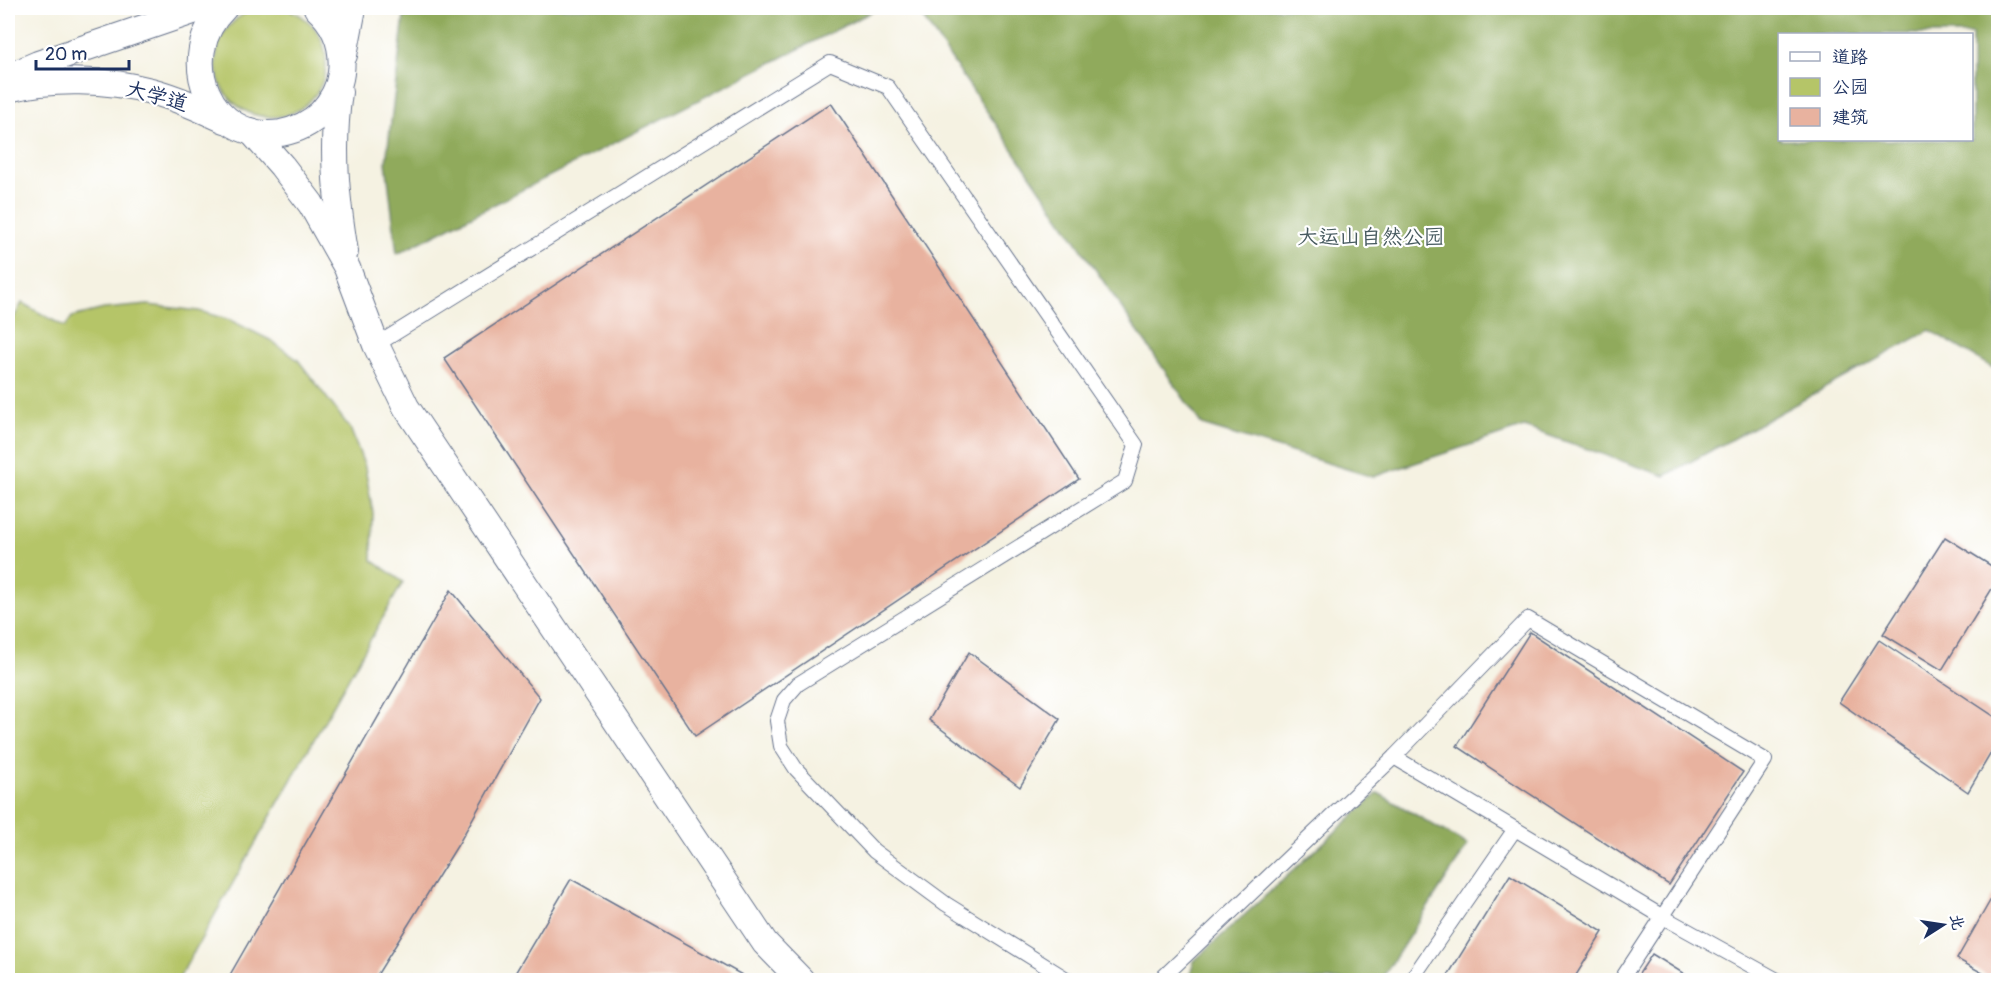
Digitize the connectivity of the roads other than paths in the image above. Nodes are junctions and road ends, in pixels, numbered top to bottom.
1 (202, 8) edge
2 (224, 8) edge
3 (317, 8) edge
4 (353, 8) edge
5 (341, 70) junction
6 (8, 77) edge
7 (8, 89) edge
8 (242, 127) junction
9 (347, 268) junction
10 (376, 345) junction
11 (1394, 757) junction
12 (1515, 829) junction
13 (1664, 917) junction
14 (801, 981) edge
15 (1068, 981) edge
16 (1160, 981) edge
17 (1412, 981) edge
18 (1621, 981) edge
19 (1777, 981) edge

1 - 6 street
2 - 8 street, 大学道
3 - 5 street
4 - 5 street, 大学道
5 - 8 street, 大学道
5 - 9 street
7 - 8 street, 大学道
8 - 9 street
9 - 10 street
10 - 14 street
10 - 15 lane
11 - 12 lane
11 - 13 lane
11 - 16 lane
12 - 13 lane
12 - 17 lane
13 - 18 lane
13 - 19 lane

